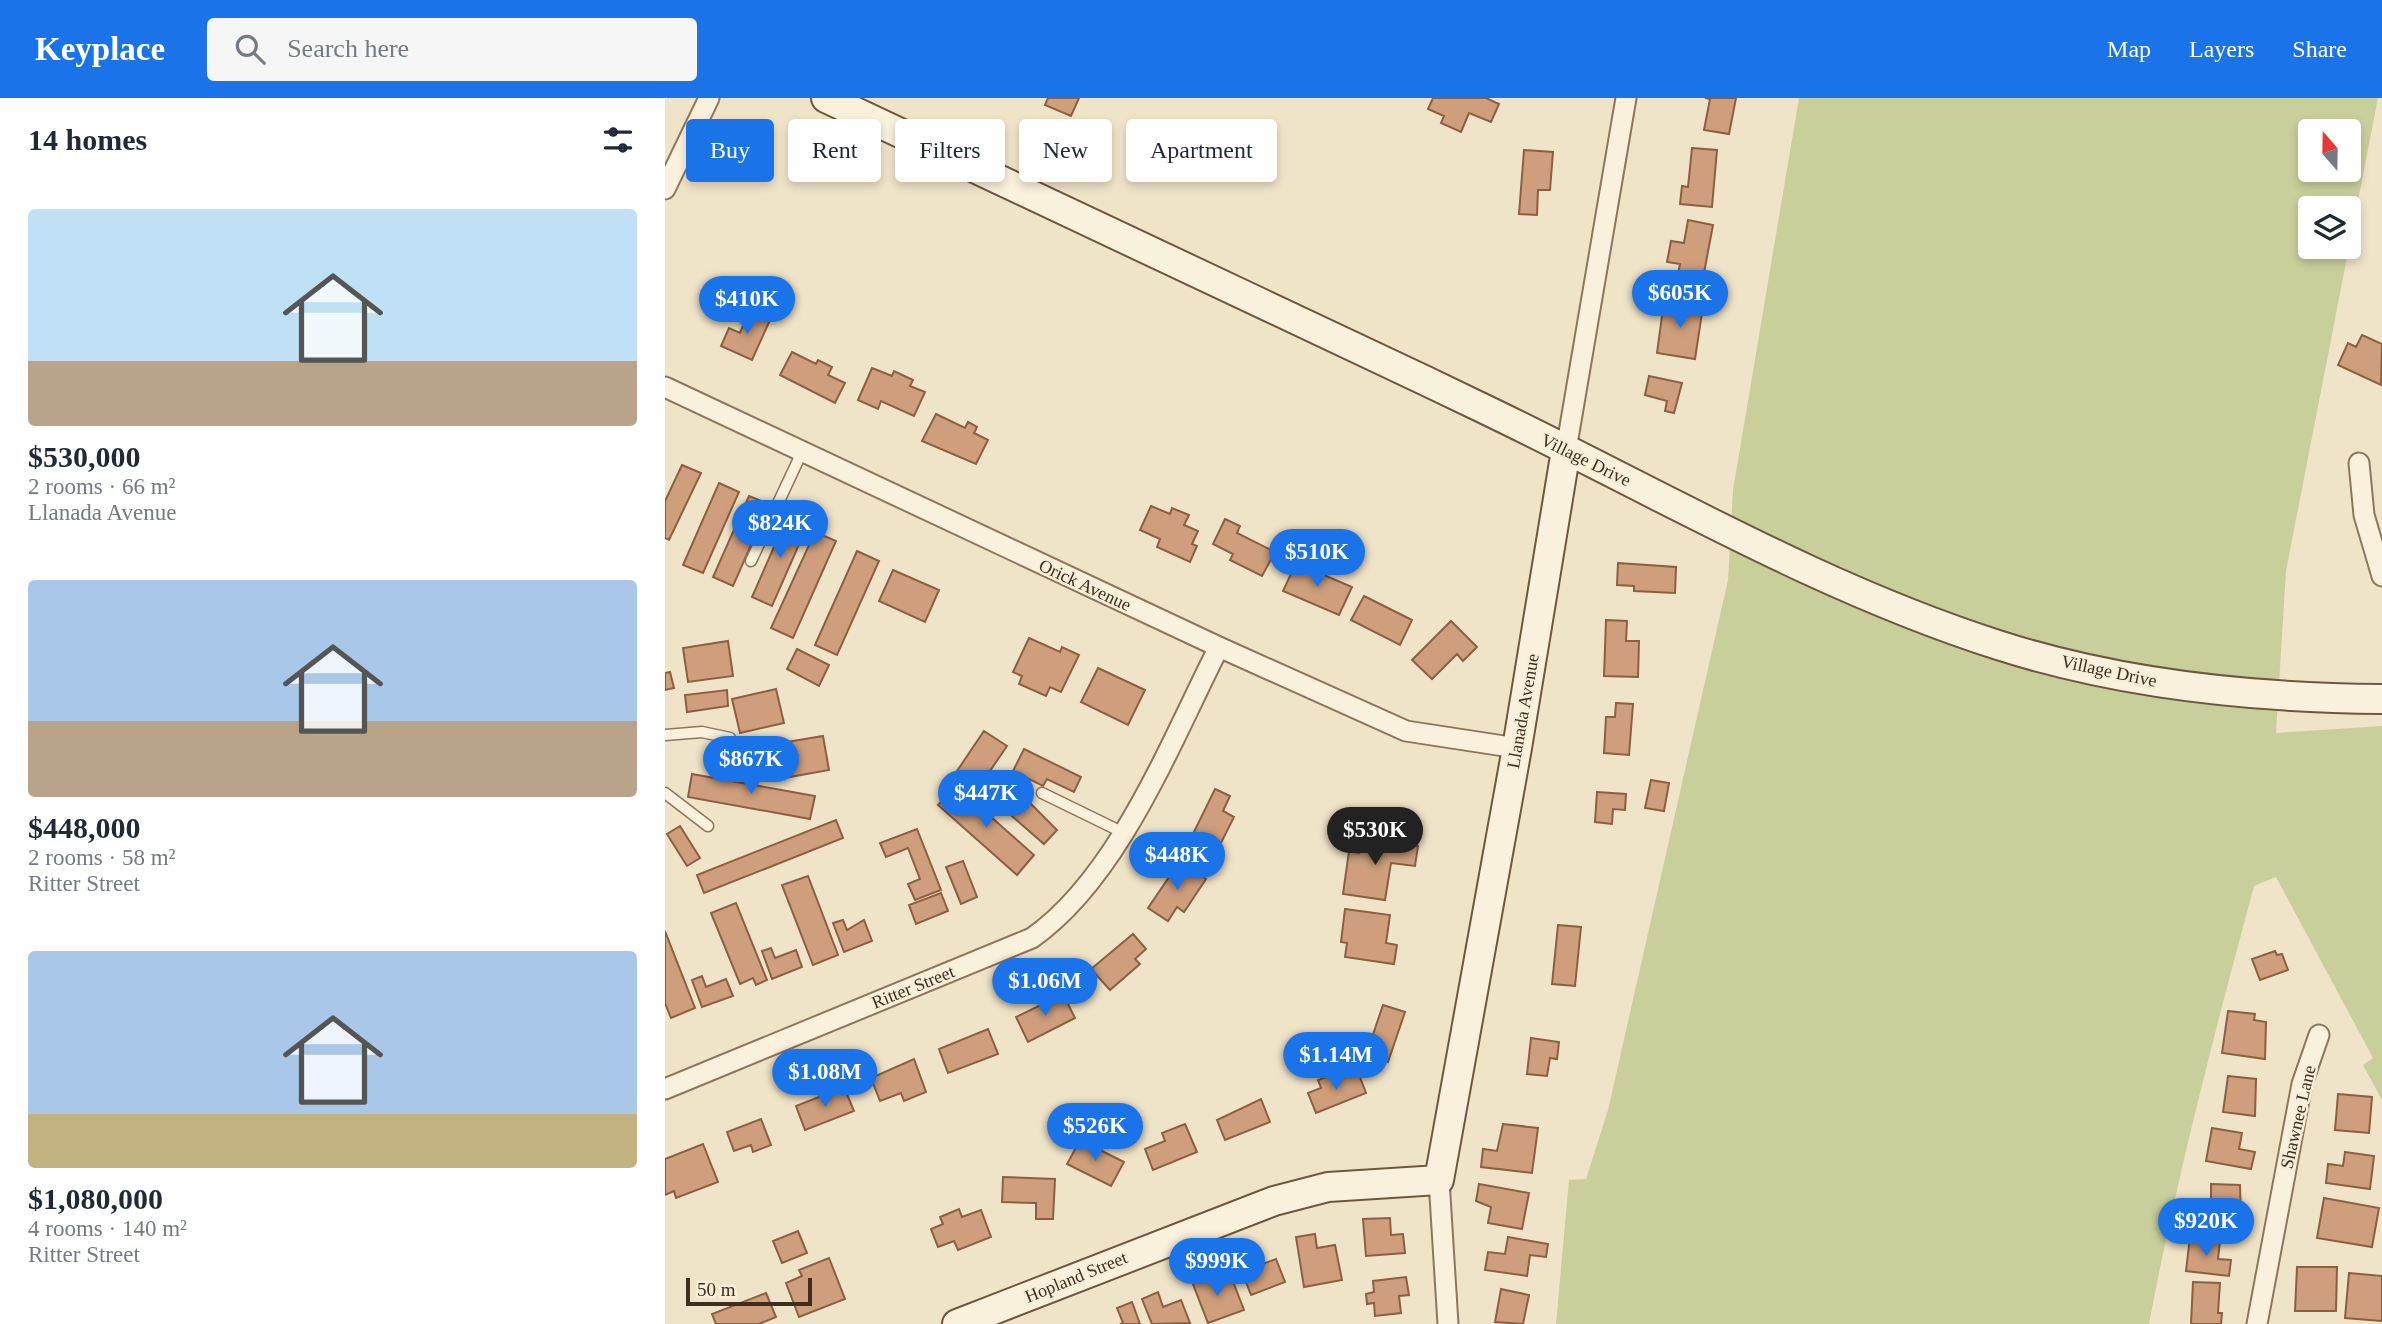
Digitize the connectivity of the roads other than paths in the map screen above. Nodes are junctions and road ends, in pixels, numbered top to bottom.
1 (709, 98) edge
2 (826, 98) edge
3 (1626, 98) edge
4 (665, 189) edge
5 (665, 387) edge
6 (1566, 450) junction
7 (802, 452) junction
8 (2358, 463) dead end
9 (751, 561) dead end
10 (2382, 576) edge
11 (1219, 647) junction
12 (2382, 699) edge
13 (665, 735) edge
14 (730, 738) dead end
15 (1517, 748) junction
16 (665, 793) edge
17 (1042, 793) dead end
18 (708, 826) dead end
19 (1124, 833) junction
20 (2319, 1035) dead end
21 (665, 1089) edge
22 (1439, 1180) junction
23 (957, 1324) edge
24 (1448, 1324) edge
25 (2257, 1324) edge

1 - 4 street
2 - 6 main road, Village Drive
3 - 6 street, Llanada Avenue
5 - 7 street, Orick Avenue
6 - 12 main road, Village Drive
6 - 15 main road, Llanada Avenue
7 - 9 lane
7 - 11 street, Orick Avenue
8 - 10 street
11 - 15 street, Orick Avenue
11 - 19 street, Ritter Street
13 - 14 lane
15 - 22 main road, Llanada Avenue
16 - 18 lane
17 - 19 lane
19 - 21 street, Ritter Street
20 - 25 street, Shawnee Lane
22 - 23 main road, Hopland Street
22 - 24 street, Llanada Avenue

